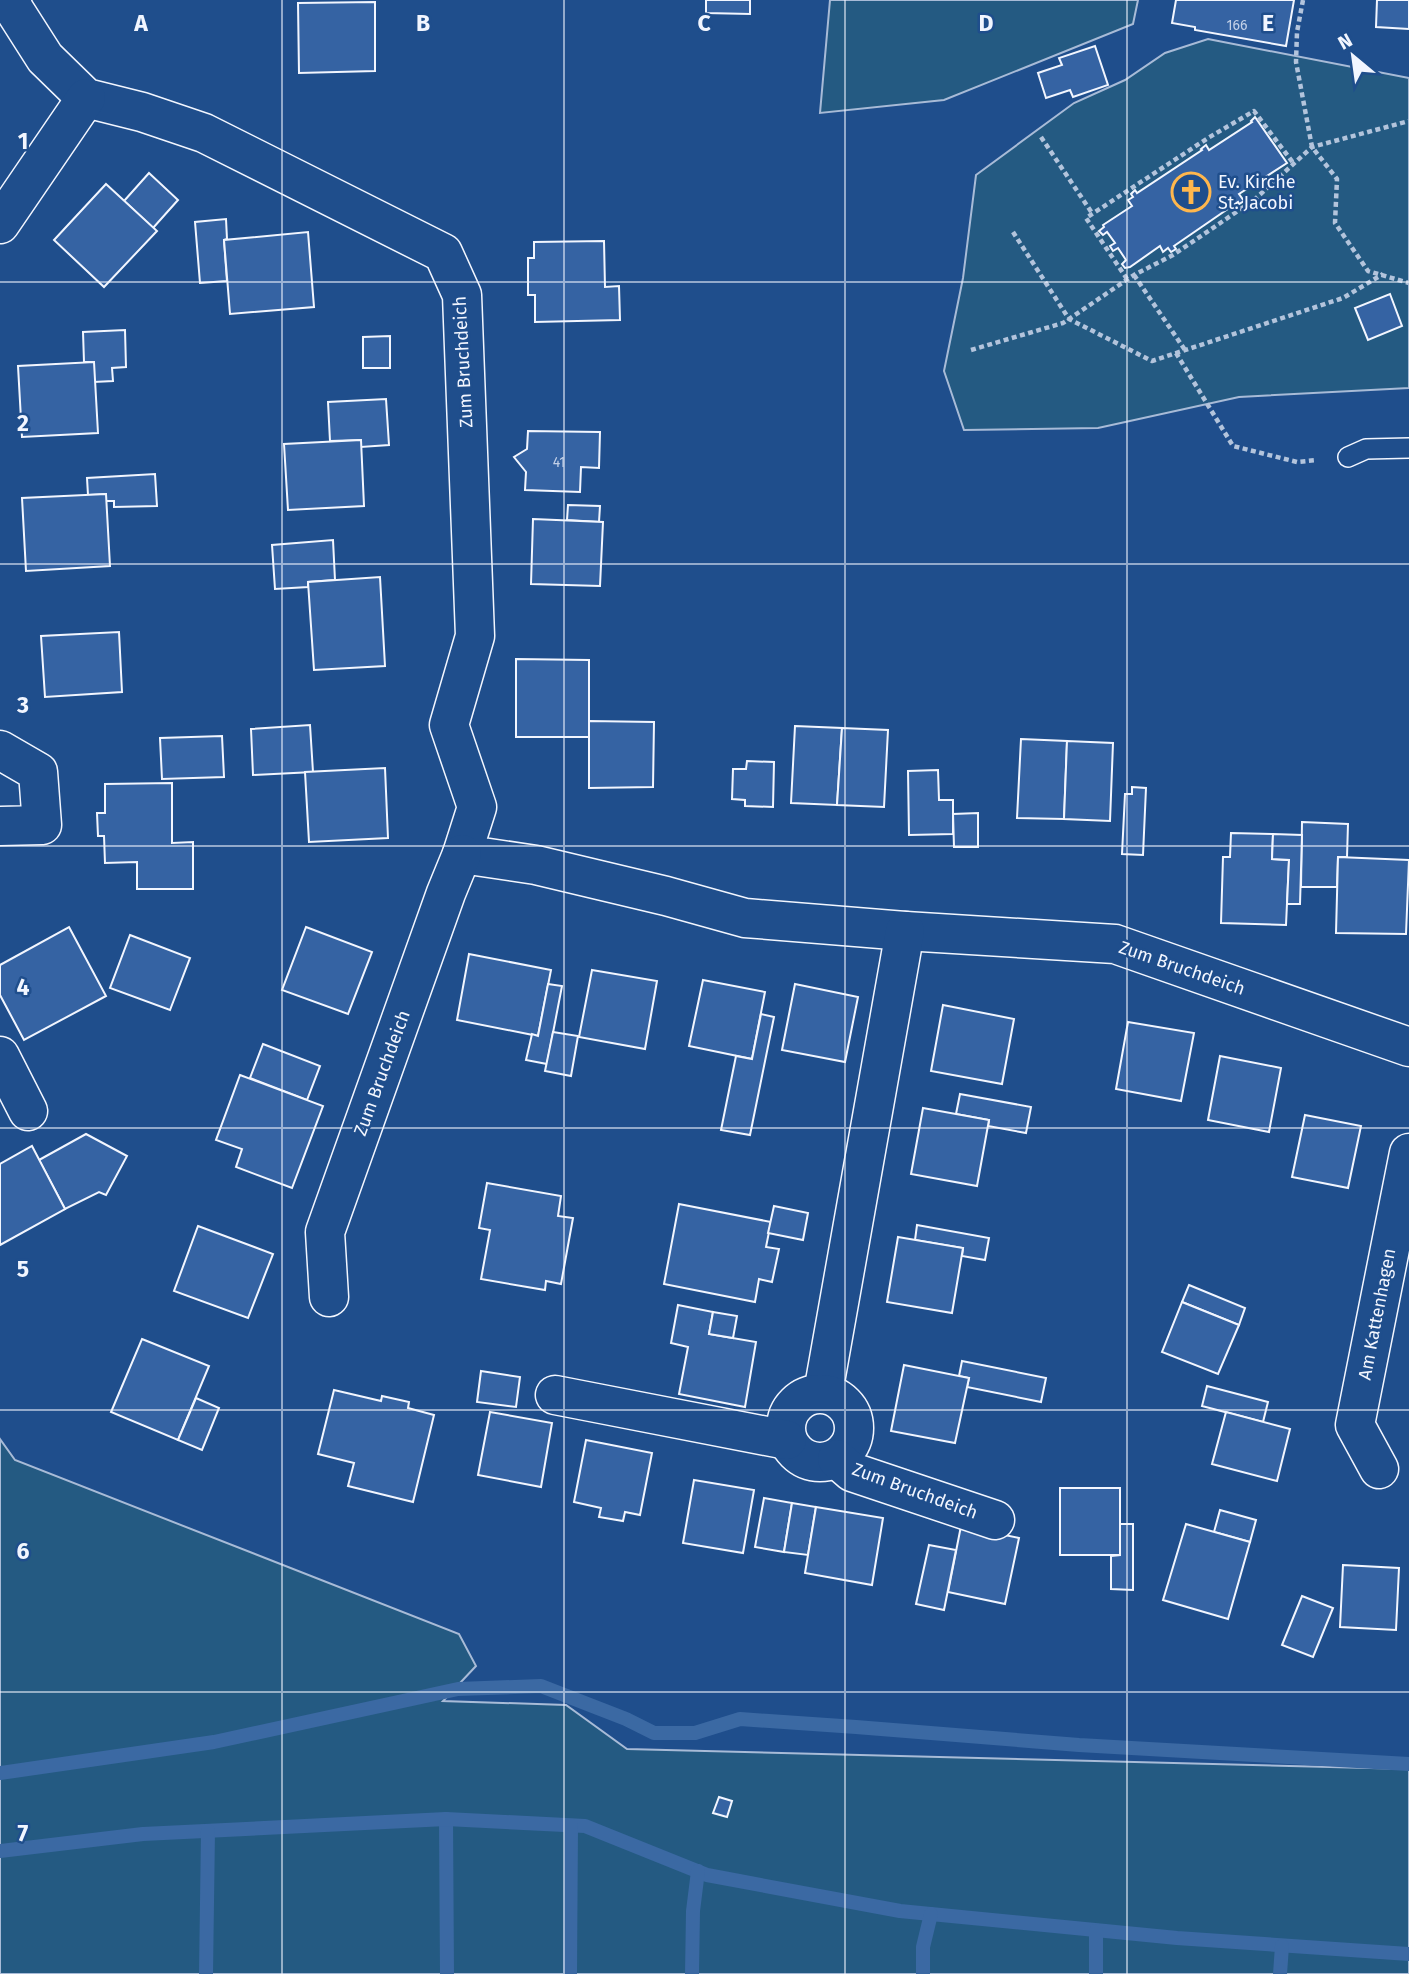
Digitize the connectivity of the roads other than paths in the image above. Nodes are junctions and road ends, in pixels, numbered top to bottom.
1 (10, 0) edge
2 (86, 98) junction
3 (0, 224) edge
4 (1409, 448) edge
5 (1348, 457) road end
6 (0, 750) edge
7 (0, 825) edge
8 (462, 854) junction
9 (905, 931) junction
10 (1409, 1047) edge
11 (0, 1056) edge
12 (28, 1111) dead end
13 (1409, 1153) edge
14 (328, 1297) dead end
15 (823, 1393) junction
16 (555, 1395) dead end
17 (787, 1440) junction
18 (836, 1459) junction
19 (1379, 1469) dead end
20 (995, 1520) dead end

1 - 2 street
2 - 3 street
2 - 8 street, Zum Bruchdeich
4 - 5 lane
6 - 7 street
8 - 9 street, Zum Bruchdeich
8 - 14 street, Zum Bruchdeich
9 - 10 street, Zum Bruchdeich
9 - 15 street
11 - 12 street
13 - 19 street, Am Kattenhagen
15 - 17 street
15 - 18 street, Zum Bruchdeich
16 - 17 street, Zum Bruchdeich
17 - 18 street, Zum Bruchdeich
18 - 20 street, Zum Bruchdeich

